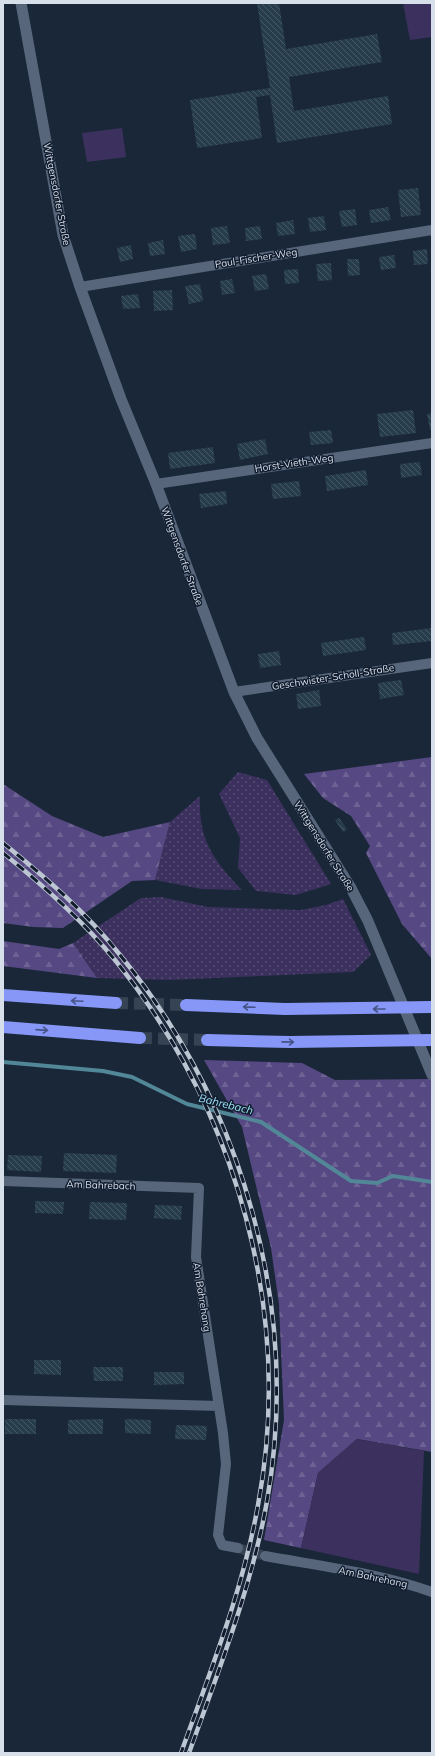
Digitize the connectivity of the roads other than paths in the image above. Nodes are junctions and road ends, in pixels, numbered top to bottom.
1 (21, 3) edge
2 (432, 230) edge
3 (80, 287) junction
4 (432, 443) edge
5 (156, 484) junction
6 (432, 663) edge
7 (234, 692) junction
8 (3, 996) edge
9 (116, 1003) tunnel mouth
10 (186, 1006) tunnel mouth
11 (432, 1008) edge
12 (3, 1027) edge
13 (140, 1038) tunnel mouth
14 (207, 1040) tunnel mouth
15 (432, 1040) edge
16 (432, 1075) edge
17 (3, 1181) edge
18 (199, 1188) joint
19 (3, 1400) edge
20 (219, 1406) junction
21 (238, 1548) tunnel mouth
22 (265, 1556) tunnel mouth
23 (432, 1592) edge

1 - 3 street, Wittgensdorfer Straße
2 - 3 street, Paul-Fischer-Weg
3 - 5 street, Wittgensdorfer Straße
4 - 5 street, Horst-Vieth-Weg
5 - 7 street, Wittgensdorfer Straße
6 - 7 street, Geschwister-Scholl-Straße
7 - 16 street, Wittgensdorfer Straße
9 -> 8 highway
11 -> 10 highway
12 -> 13 highway
14 -> 15 highway
17 - 18 street, Am Bahrebach
18 - 20 street, Am Bahrehang
19 - 20 street
20 - 21 street, Am Bahrehang
22 - 23 street, Am Bahrehang

